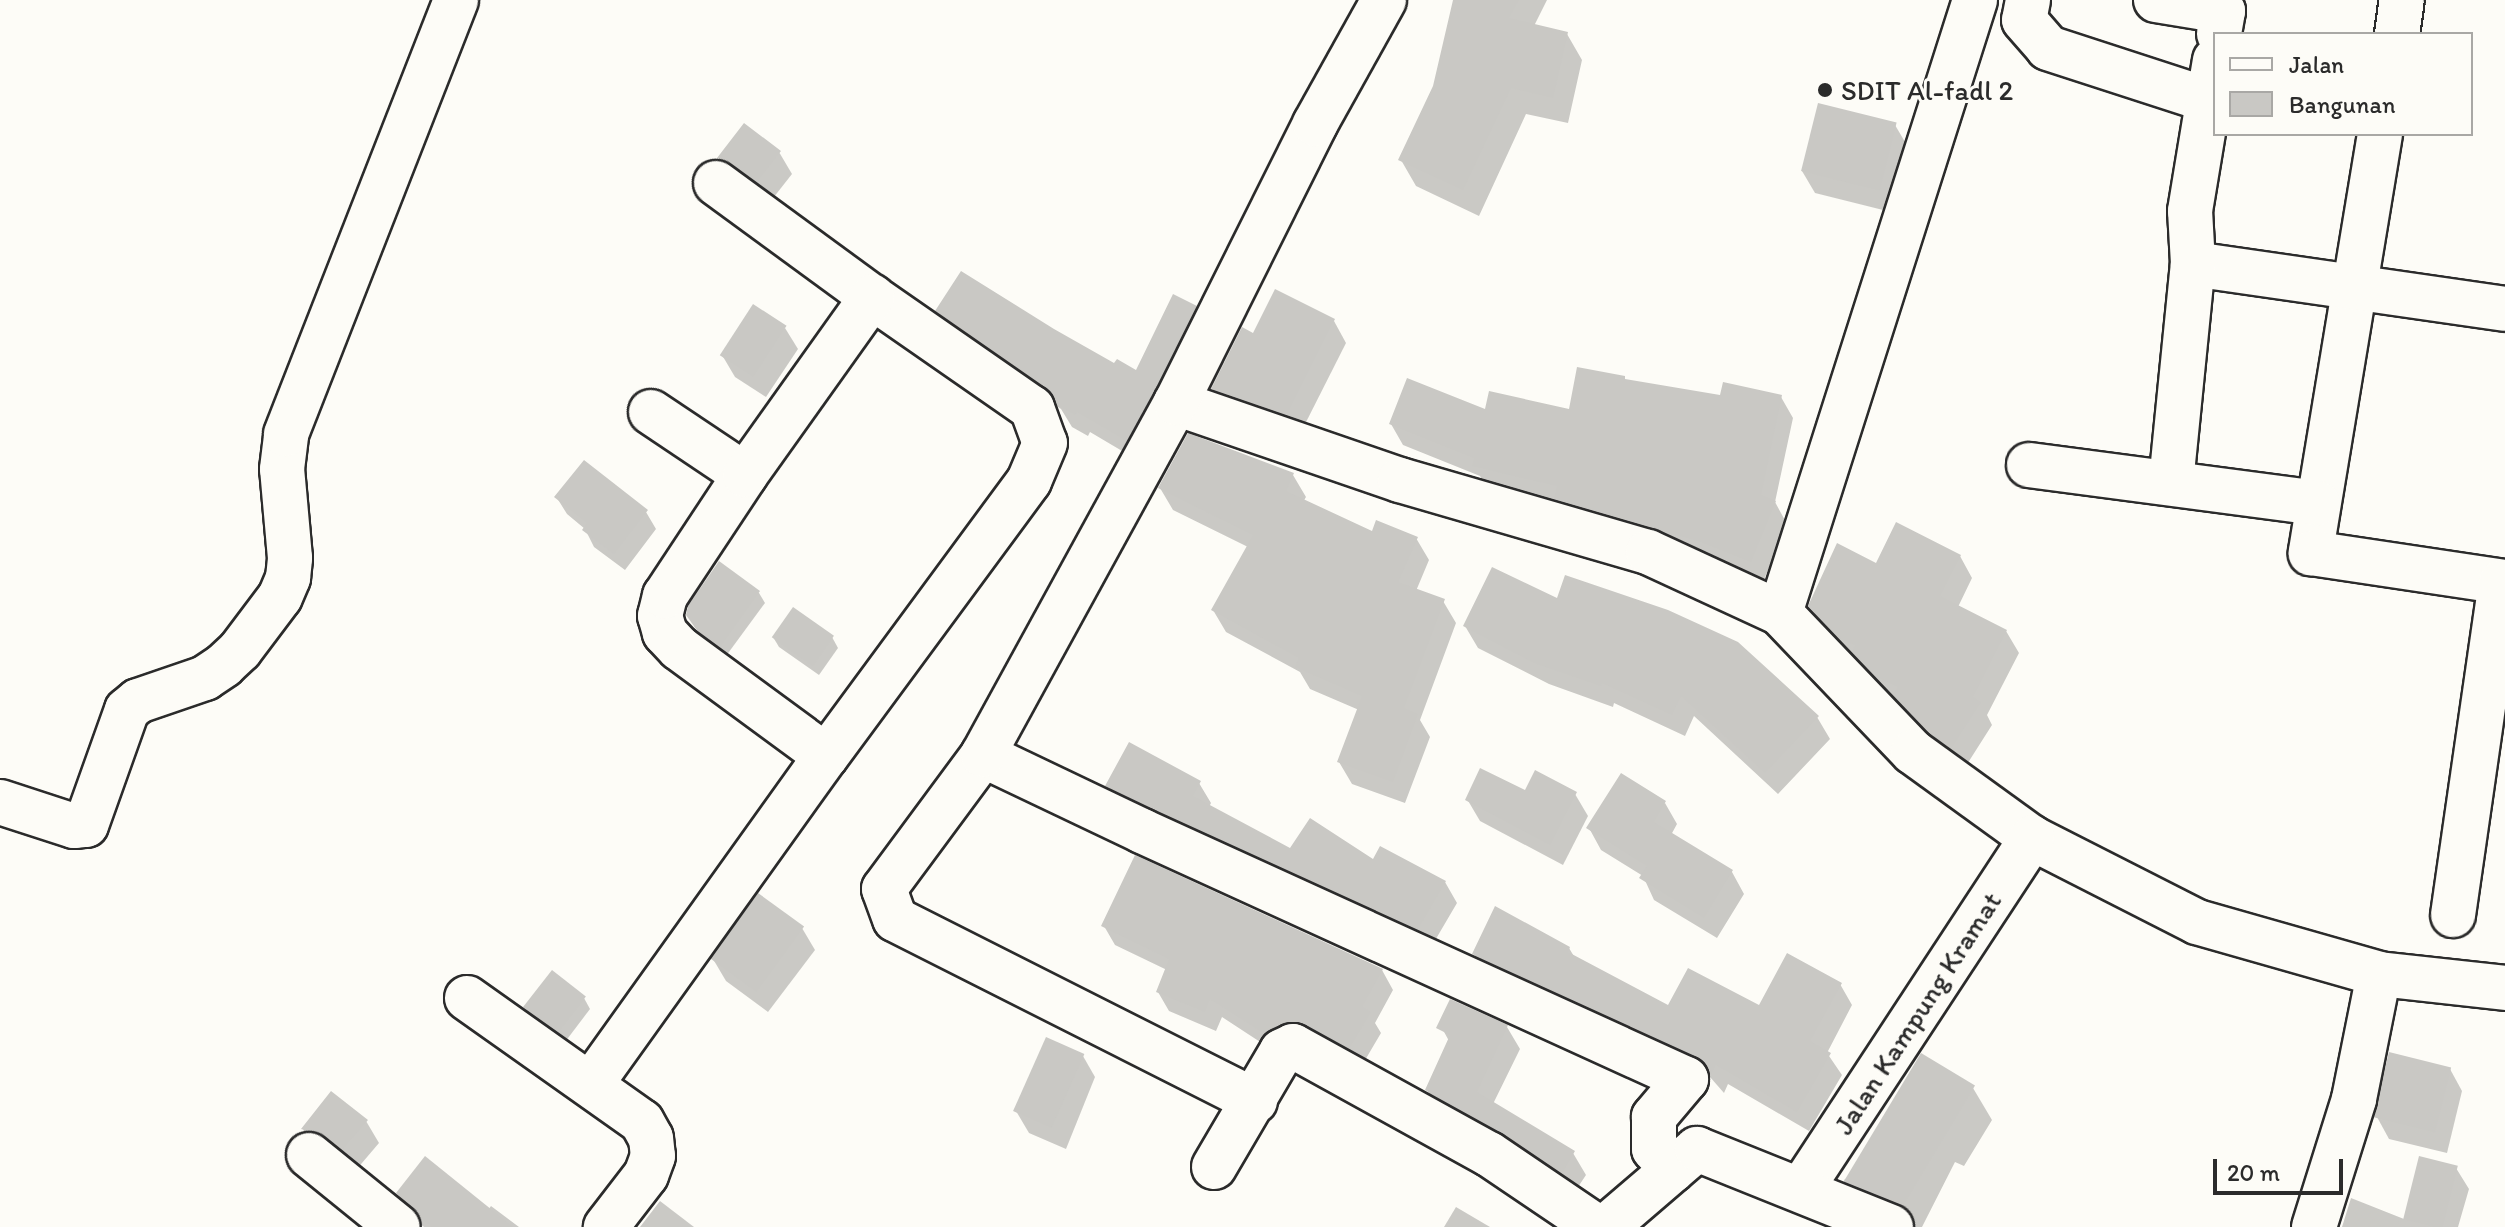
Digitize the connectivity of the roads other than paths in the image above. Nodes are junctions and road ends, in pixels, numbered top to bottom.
1 (456, 0) edge
2 (1384, 0) edge
3 (1975, 0) edge
4 (2028, 0) edge
5 (2156, 0) edge
6 (2402, 0) edge
7 (2219, 32) edge
8 (2397, 32) edge
9 (2212, 80) edge
10 (2380, 136) edge
11 (716, 183) dead end
12 (2193, 264) junction
13 (2354, 289) junction
14 (872, 297) junction
15 (2505, 309) edge
16 (1176, 403) junction
17 (651, 412) dead end
18 (2029, 465) dead end
19 (745, 475) junction
20 (2171, 483) junction
21 (2318, 503) junction
22 (2503, 582) edge
23 (1780, 613) junction
24 (983, 755) junction
25 (826, 756) junction
26 (0, 802) edge
27 (2032, 838) junction
28 (2453, 915) dead end
29 (2379, 974) junction
30 (2505, 988) edge
31 (467, 998) dead end
32 (591, 1084) junction
33 (1255, 1101) junction
34 (309, 1155) dead end
35 (1214, 1167) dead end
36 (1673, 1170) junction
37 (1802, 1188) junction
38 (398, 1227) edge
39 (606, 1227) edge
40 (1597, 1227) edge
41 (1606, 1227) edge
42 (1891, 1227) edge
43 (2314, 1227) edge

1 - 26 street
2 - 16 street
3 - 23 street
4 - 9 street
5 - 7 street
6 - 8 street
9 - 12 street
10 - 13 street
11 - 14 street
12 - 13 street
12 - 20 street
13 - 15 street
13 - 21 street
14 - 19 street
14 - 25 street
16 - 23 street
16 - 24 street
17 - 19 street
18 - 20 street
19 - 25 street
20 - 21 street
21 - 22 street
22 - 28 street
23 - 27 street
24 - 33 street
24 - 36 street
25 - 32 street
27 - 29 street
27 - 37 street, Jalan Kampung Kramat
29 - 30 street
29 - 43 street
31 - 32 street
32 - 39 street
33 - 35 street
33 - 40 street
34 - 38 street
36 - 37 street
36 - 41 street
37 - 42 street

